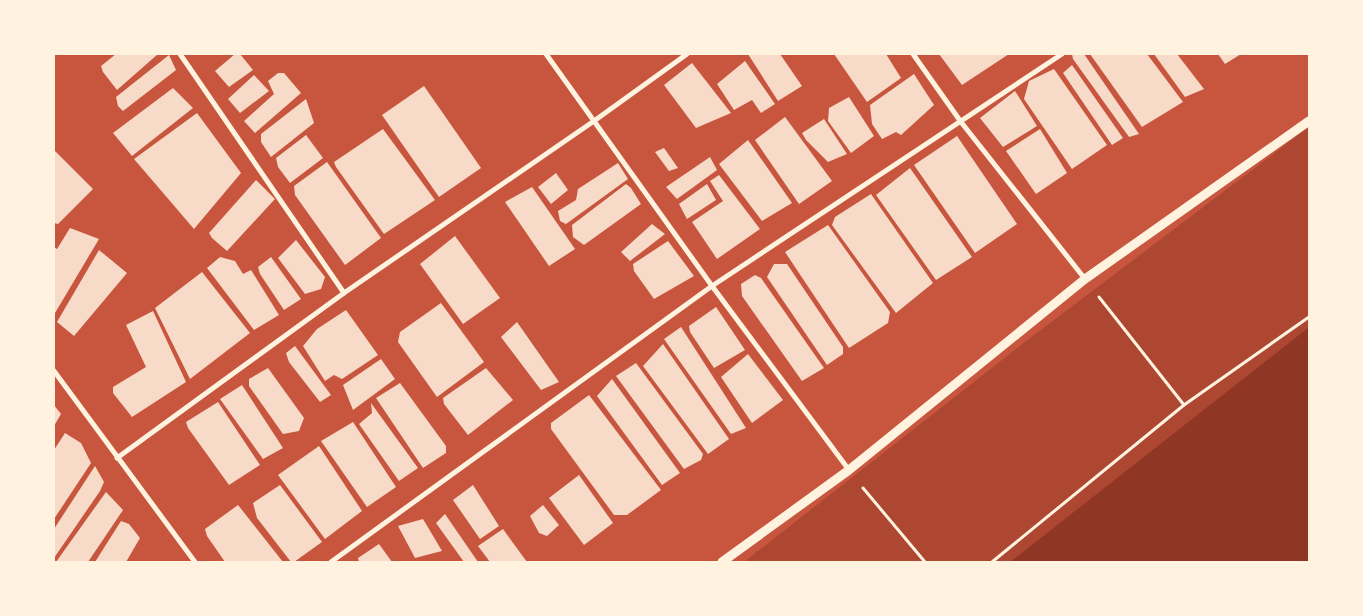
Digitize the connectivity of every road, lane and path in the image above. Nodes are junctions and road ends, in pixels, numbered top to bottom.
1 (180, 54) edge
2 (546, 54) edge
3 (687, 54) edge
4 (913, 54) edge
5 (1062, 54) edge
6 (594, 121) junction
7 (1309, 121) edge
8 (960, 122) junction
9 (1084, 279) junction
10 (712, 286) junction
11 (344, 292) junction
12 (1309, 317) edge
13 (54, 371) edge
14 (1184, 405) junction
15 (117, 458) junction
16 (849, 470) junction
17 (195, 562) edge
18 (331, 562) edge
19 (722, 562) edge
20 (925, 562) edge
21 (992, 562) edge

1 - 11 street
2 - 6 street
3 - 6 street
4 - 8 street
5 - 8 street
6 - 10 street
6 - 11 street
7 - 9 street
8 - 9 street
8 - 10 street
9 - 14 path
9 - 16 street
10 - 16 street
10 - 18 street
11 - 15 street
12 - 14 path
13 - 15 street
14 - 21 path
15 - 17 street
16 - 19 street
16 - 20 path

